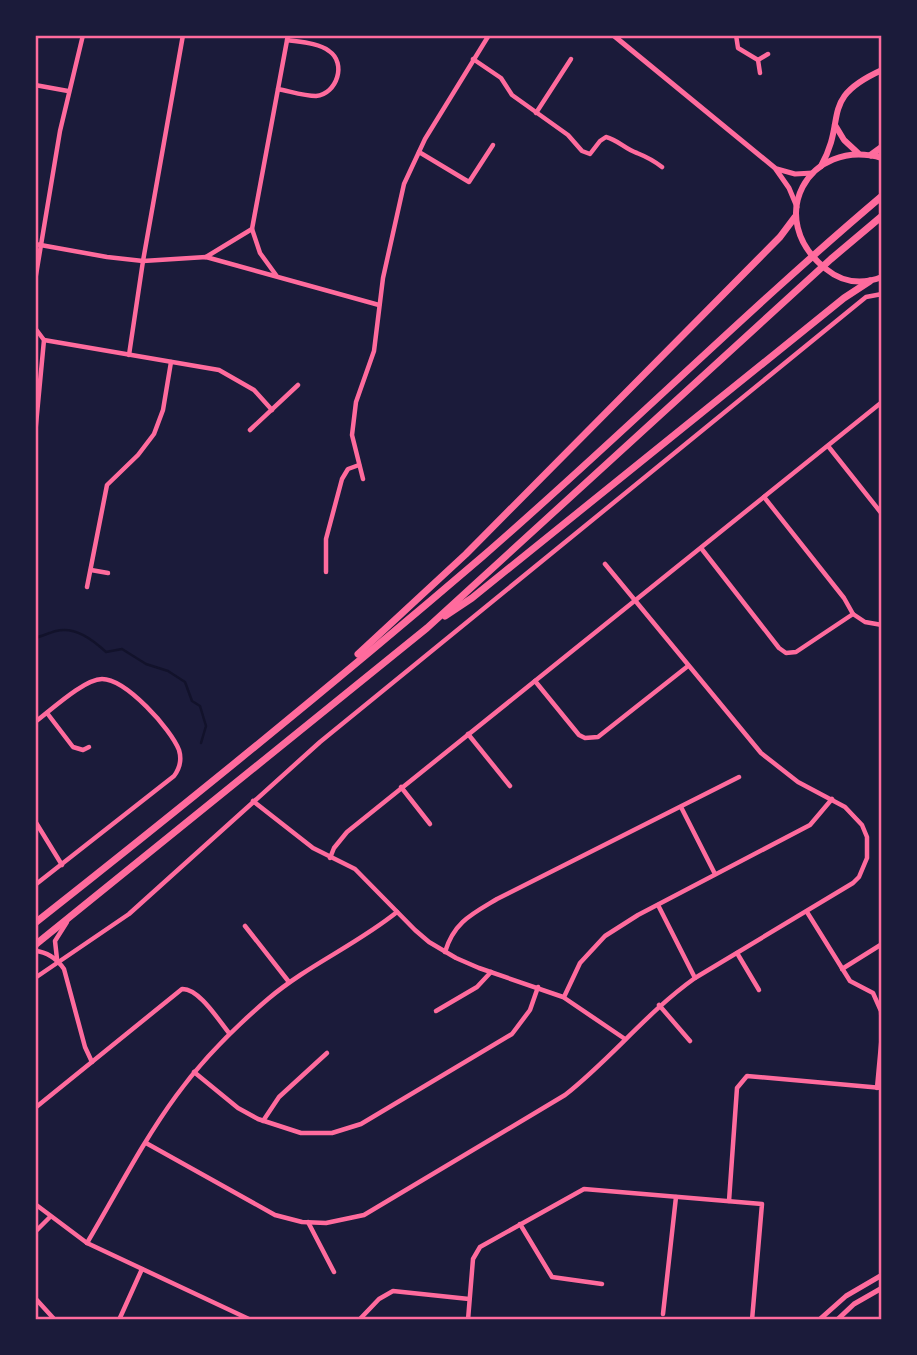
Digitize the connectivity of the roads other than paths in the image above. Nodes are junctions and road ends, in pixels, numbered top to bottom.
1 (83, 35) edge
2 (183, 35) edge
3 (489, 35) edge
4 (613, 35) edge
5 (736, 35) edge
6 (287, 37) edge
7 (768, 54) dead end
8 (473, 59) junction
9 (571, 59) dead end
10 (758, 60) junction
11 (882, 70) edge
12 (760, 73) dead end
13 (35, 85) edge
14 (278, 89) junction
15 (68, 91) junction
16 (536, 113) junction
17 (835, 125) junction
18 (494, 145) dead end
19 (882, 147) edge
20 (419, 152) junction
21 (858, 153) junction
22 (871, 155) junction
23 (882, 158) edge
24 (662, 167) dead end
25 (820, 167) junction
26 (775, 168) junction
27 (813, 173) junction
28 (882, 196) edge
29 (797, 207) junction
30 (882, 216) edge
31 (795, 217) junction
32 (252, 229) junction
33 (38, 245) edge
34 (206, 257) junction
35 (143, 261) junction
36 (276, 275) junction
37 (878, 280) edge
38 (35, 281) edge
39 (882, 294) edge
40 (379, 305) junction
41 (35, 328) edge
42 (44, 340) junction
43 (129, 355) junction
44 (171, 362) junction
45 (298, 385) dead end
46 (882, 402) edge
47 (272, 410) junction
48 (250, 430) dead end
49 (35, 435) edge
50 (828, 446) junction
51 (359, 465) junction
52 (363, 480) dead end
53 (764, 497) junction
54 (882, 514) edge
55 (701, 548) junction
56 (604, 564) dead end
57 (91, 570) junction
58 (326, 572) dead end
59 (108, 573) dead end
60 (88, 587) dead end
61 (635, 601) junction
62 (853, 614) junction
63 (882, 625) edge
64 (427, 628) junction
65 (688, 666) junction
66 (535, 681) junction
67 (47, 713) junction
68 (288, 718) junction
69 (35, 722) edge
70 (468, 734) junction
71 (89, 747) dead end
72 (739, 777) dead end
73 (510, 786) dead end
74 (401, 788) junction
75 (832, 799) junction
76 (253, 801) junction
77 (681, 807) junction
78 (35, 821) edge
79 (430, 824) dead end
80 (330, 858) junction
81 (62, 865) junction
82 (715, 874) junction
83 (35, 885) edge
84 (658, 905) junction
85 (397, 912) junction
86 (807, 912) junction
87 (69, 919) junction
88 (35, 923) edge
89 (245, 926) dead end
90 (882, 944) edge
91 (35, 945) edge
92 (35, 951) edge
93 (445, 952) junction
94 (737, 953) junction
95 (58, 961) junction
96 (842, 969) junction
97 (491, 972) junction
98 (35, 978) edge
99 (695, 978) junction
100 (289, 982) junction
101 (538, 987) junction
102 (759, 990) dead end
103 (563, 997) junction
104 (659, 1005) junction
105 (436, 1011) dead end
106 (882, 1032) edge
107 (229, 1033) junction
108 (625, 1039) junction
109 (690, 1041) dead end
110 (327, 1053) dead end
111 (92, 1062) junction
112 (194, 1072) junction
113 (879, 1088) edge
114 (35, 1108) edge
115 (263, 1121) junction
116 (146, 1143) junction
117 (676, 1197) junction
118 (729, 1202) junction
119 (35, 1204) edge
120 (50, 1217) junction
121 (308, 1222) junction
122 (520, 1224) junction
123 (35, 1232) edge
124 (88, 1243) junction
125 (142, 1269) junction
126 (334, 1272) dead end
127 (882, 1275) edge
128 (602, 1284) dead end
129 (882, 1287) edge
130 (35, 1298) edge
131 (469, 1299) junction
132 (663, 1314) dead end
133 (55, 1320) edge
134 (119, 1320) edge
135 (251, 1320) edge
136 (359, 1320) edge
137 (468, 1320) edge
138 (752, 1320) edge
139 (819, 1320) edge
140 (837, 1320) edge

1 - 15 street
2 - 35 street
3 - 8 street
4 - 26 street
5 - 10 street
6 - 14 street
6 - 14 street
7 - 10 street
8 - 16 street
8 - 20 street
9 - 16 street
10 - 12 street
11 - 17 main road
13 - 15 street
14 - 32 street
15 - 33 street
16 - 24 street
17 - 21 main road
17 - 25 main road
18 - 20 street
19 - 22 highway
20 - 40 street
21 - 22 main road
21 - 25 main road
22 - 23 main road
25 - 27 main road
26 - 27 street
26 - 29 street
27 - 29 main road
28 - 68 highway
29 - 31 main road
30 - 64 highway
31 - 37 main road
31 - 68 highway
32 - 34 street
32 - 36 street
33 - 35 street
33 - 38 street
34 - 35 street
34 - 36 street
35 - 43 street
36 - 40 street
37 - 64 highway
39 - 76 street
40 - 51 street
41 - 42 street
42 - 43 street
42 - 49 street
43 - 44 street
44 - 47 street
44 - 57 street
45 - 47 street
46 - 50 street
47 - 48 street
50 - 53 street
50 - 54 street
51 - 52 street
51 - 58 street
53 - 55 street
53 - 62 street
55 - 61 street
55 - 62 street
56 - 61 street
57 - 59 street
57 - 60 street
61 - 65 street
61 - 66 street
62 - 63 street
64 - 87 highway
65 - 66 street
65 - 75 street
66 - 70 street
67 - 69 street
67 - 71 street
67 - 81 street
68 - 88 highway
70 - 73 street
70 - 74 street
72 - 77 street
74 - 79 street
74 - 80 street
75 - 82 street
75 - 86 street
76 - 80 street
76 - 95 street
77 - 82 street
77 - 93 street
78 - 81 street
80 - 85 street
81 - 83 street
82 - 84 street
84 - 99 street
84 - 103 street
85 - 93 street
85 - 100 street
86 - 94 street
86 - 96 street
87 - 91 highway
87 - 95 street
89 - 100 street
90 - 96 street
92 - 95 street
93 - 97 street
94 - 99 street
94 - 102 street
95 - 98 street
95 - 111 street
96 - 106 street
97 - 101 street
97 - 105 street
99 - 104 street
100 - 107 street
101 - 103 street
101 - 115 street
103 - 108 street
104 - 108 street
104 - 109 street
106 - 113 street
107 - 111 street
107 - 112 street
108 - 121 street
110 - 115 street
111 - 114 street
112 - 115 street
112 - 116 street
113 - 118 street
116 - 121 street
116 - 124 street
117 - 118 street
117 - 122 street
117 - 132 street
118 - 138 street
119 - 120 street
120 - 123 street
120 - 124 street
121 - 126 street
122 - 128 street
122 - 131 street
124 - 125 street
125 - 134 street
125 - 135 street
127 - 139 street
129 - 140 street
130 - 133 street
131 - 136 street
131 - 137 street

